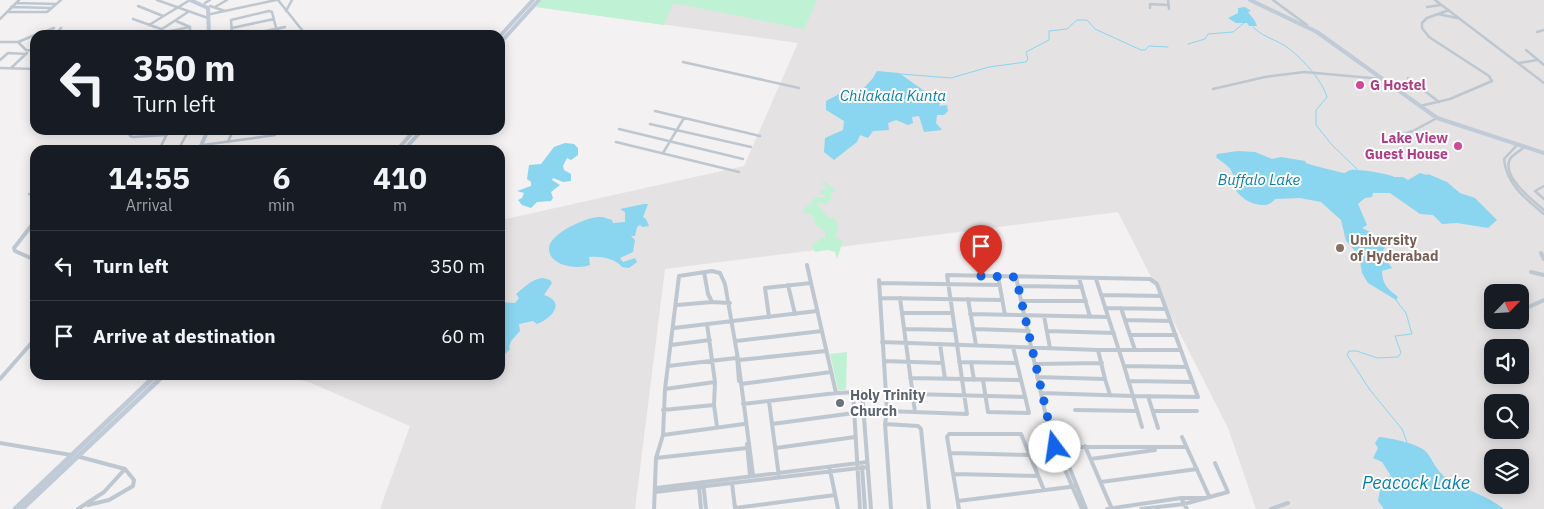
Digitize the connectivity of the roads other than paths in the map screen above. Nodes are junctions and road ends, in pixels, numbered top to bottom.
1 (61, 0) edge
2 (156, 0) edge
3 (190, 0) edge
4 (195, 0) edge
5 (210, 0) edge
6 (227, 0) edge
7 (277, 0) edge
8 (292, 0) edge
9 (533, 0) edge
10 (539, 0) edge
11 (1168, 0) edge
12 (1250, 0) edge
13 (1274, 0) edge
14 (1435, 0) edge
15 (18, 1) edge
16 (269, 1) edge
17 (57, 4) junction
18 (1168, 5) junction
19 (1441, 5) junction
20 (138, 6) dead end
21 (207, 6) junction
22 (246, 6) junction
23 (11, 7) junction
24 (177, 7) junction
25 (1427, 7) dead end
26 (52, 8) junction
27 (215, 8) junction
28 (1150, 8) dead end
29 (1170, 9) dead end
30 (1448, 10) junction
31 (226, 11) junction
32 (286, 11) junction
33 (7, 12) junction
34 (189, 12) junction
35 (1438, 14) junction
36 (164, 16) junction
37 (210, 16) junction
38 (248, 16) junction
39 (1459, 18) junction
40 (0, 19) edge
41 (133, 19) dead end
42 (274, 19) junction
43 (176, 20) junction
44 (149, 25) junction
45 (1307, 26) junction
46 (190, 27) joint
47 (54, 28) dead end
48 (232, 28) joint
49 (276, 28) junction
50 (49, 30) edge
51 (162, 30) joint
52 (180, 30) edge
53 (211, 30) edge
54 (267, 30) edge
55 (271, 30) edge
56 (302, 30) edge
57 (1544, 30) edge
58 (505, 31) edge
59 (1544, 35) edge
60 (30, 37) edge
61 (505, 37) edge
62 (0, 42) edge
63 (18, 42) junction
64 (1526, 50) dead end
65 (29, 51) joint
66 (26, 54) junction
67 (0, 60) edge
68 (1538, 60) junction
69 (683, 62) dead end
70 (1518, 63) junction
71 (1544, 65) edge
72 (0, 68) edge
73 (11, 68) junction
74 (30, 69) edge
75 (1408, 78) dead end
76 (1383, 80) junction
77 (1544, 83) edge
78 (798, 88) dead end
79 (1213, 89) dead end
80 (1439, 102) junction
81 (1419, 106) junction
82 (655, 111) dead end
83 (684, 118) junction
84 (1437, 118) junction
85 (650, 124) dead end
86 (618, 129) dead end
87 (677, 130) junction
88 (130, 135) edge
89 (167, 135) joint
90 (231, 135) edge
91 (274, 135) dead end
92 (410, 135) edge
93 (418, 135) edge
94 (1400, 135) dead end
95 (760, 136) dead end
96 (670, 141) junction
97 (228, 142) junction
98 (616, 142) dead end
99 (1518, 144) junction
100 (162, 145) edge
101 (216, 145) edge
102 (402, 145) edge
103 (408, 145) edge
104 (751, 147) dead end
105 (1527, 147) junction
106 (1544, 152) edge
107 (663, 153) junction
108 (743, 159) dead end
109 (739, 172) dead end
110 (1544, 186) edge
111 (1544, 199) edge
112 (1544, 212) edge
113 (30, 227) edge
114 (1541, 253) dead end
115 (30, 258) edge
116 (1544, 259) edge
117 (806, 265) dead end
118 (704, 272) junction
119 (1531, 272) dead end
120 (1544, 275) edge
121 (998, 276) junction
122 (1016, 277) junction
123 (1079, 278) junction
124 (1096, 279) junction
125 (811, 283) junction
126 (788, 285) junction
127 (948, 285) junction
128 (999, 285) junction
129 (1018, 286) junction
130 (1082, 287) junction
131 (1101, 295) junction
132 (1161, 296) junction
133 (880, 298) junction
134 (900, 298) junction
135 (950, 299) junction
136 (968, 299) junction
137 (1002, 300) junction
138 (1544, 300) edge
139 (1021, 301) junction
140 (1086, 301) junction
141 (712, 302) junction
142 (730, 302) junction
143 (677, 306) junction
144 (1529, 307) edge
145 (1105, 308) junction
146 (1121, 308) junction
147 (1166, 309) junction
148 (817, 311) junction
149 (902, 313) junction
150 (952, 313) junction
151 (795, 314) junction
152 (970, 314) junction
153 (1004, 315) junction
154 (1024, 315) junction
155 (1044, 316) junction
156 (769, 317) junction
157 (1090, 317) junction
158 (1108, 317) junction
159 (1125, 320) junction
160 (732, 321) junction
161 (1170, 321) junction
162 (708, 324) junction
163 (674, 328) junction
164 (904, 329) junction
165 (973, 329) junction
166 (954, 330) junction
167 (822, 331) junction
168 (1047, 331) junction
169 (1029, 332) junction
170 (1114, 334) junction
171 (1130, 335) junction
172 (1176, 335) junction
173 (710, 340) junction
174 (736, 341) junction
175 (882, 342) junction
176 (906, 342) junction
177 (940, 344) junction
178 (30, 345) edge
179 (671, 345) junction
180 (956, 345) junction
181 (976, 345) junction
182 (1013, 347) junction
183 (1032, 347) junction
184 (1050, 348) junction
185 (1098, 350) junction
186 (1120, 350) junction
187 (1135, 350) junction
188 (1181, 350) junction
189 (826, 351) junction
190 (738, 359) junction
191 (712, 361) junction
192 (884, 361) junction
193 (908, 361) junction
194 (959, 362) junction
195 (971, 362) junction
196 (943, 363) junction
197 (1017, 363) junction
198 (1102, 363) junction
199 (1034, 364) junction
200 (668, 366) junction
201 (1124, 366) junction
202 (1188, 367) junction
203 (831, 372) junction
204 (1038, 377) junction
205 (910, 378) junction
206 (0, 379) edge
207 (945, 379) junction
208 (1105, 379) junction
209 (151, 380) edge
210 (159, 380) edge
211 (961, 380) junction
212 (974, 380) junction
213 (983, 380) junction
214 (1021, 380) junction
215 (1128, 381) junction
216 (715, 382) junction
217 (1193, 382) junction
218 (741, 384) junction
219 (665, 389) junction
220 (853, 392) junction
221 (836, 393) junction
222 (1041, 393) junction
223 (912, 394) junction
224 (1110, 395) junction
225 (964, 396) junction
226 (1133, 396) junction
227 (1148, 396) junction
228 (985, 397) junction
229 (1025, 397) junction
230 (769, 401) junction
231 (714, 404) junction
232 (743, 404) junction
233 (663, 410) junction
234 (1075, 410) dead end
235 (887, 411) junction
236 (1137, 411) junction
237 (1153, 411) junction
238 (915, 412) junction
239 (1197, 412) dead end
240 (854, 413) junction
241 (744, 424) junction
242 (772, 424) junction
243 (885, 424) junction
244 (717, 427) junction
245 (1142, 427) dead end
246 (1050, 428) junction
247 (1158, 428) dead end
248 (662, 435) junction
249 (855, 437) junction
250 (1182, 437) dead end
251 (0, 443) edge
252 (1085, 446) junction
253 (1055, 447) junction
254 (1061, 447) junction
255 (1186, 447) junction
256 (747, 448) junction
257 (776, 448) junction
258 (1163, 448) junction
259 (951, 453) junction
260 (72, 455) junction
261 (1030, 455) junction
262 (80, 456) junction
263 (656, 458) junction
264 (1091, 459) junction
265 (1215, 463) dead end
266 (862, 465) junction
267 (125, 470) junction
268 (830, 470) junction
269 (1197, 470) junction
270 (779, 472) junction
271 (954, 474) junction
272 (751, 476) junction
273 (1038, 476) junction
274 (779, 477) junction
275 (1102, 482) junction
276 (732, 483) junction
277 (701, 484) junction
278 (1075, 486) junction
279 (655, 490) junction
280 (1044, 490) junction
281 (835, 495) junction
282 (1208, 497) junction
283 (1182, 498) junction
284 (958, 501) junction
285 (1288, 503) dead end
286 (1184, 504) junction
287 (86, 505) junction
288 (735, 508) edge
289 (15, 509) edge
290 (22, 509) edge
291 (78, 509) edge
292 (654, 509) edge
293 (701, 509) edge
294 (706, 509) edge
295 (838, 509) edge
296 (860, 509) edge
297 (865, 509) edge
298 (871, 509) edge
299 (891, 509) edge
300 (929, 509) edge
301 (959, 509) edge
302 (1082, 509) edge
303 (1086, 509) edge
304 (1107, 509) edge
305 (1111, 509) edge
306 (1141, 509) edge
307 (1148, 509) edge
308 (1187, 509) edge
309 (1271, 509) edge

1 - 17 street
2 - 24 street
3 - 21 street
3 - 24 street
4 - 21 street
5 - 21 street
6 - 27 street
7 - 16 street
7 - 32 street
8 - 32 street
9 - 58 street
10 - 61 street
11 - 18 street
12 - 45 street
13 - 45 street
14 - 19 street
15 - 17 street
15 - 23 street
16 - 22 street
17 - 26 street
18 - 28 street
18 - 29 street
19 - 25 street
19 - 30 street
20 - 36 street
21 - 27 street
21 - 37 street
22 - 31 street
22 - 38 street
23 - 26 street
23 - 33 street
24 - 34 street
24 - 36 street
26 - 33 street
27 - 31 street
30 - 35 street
30 - 39 street
31 - 37 street
32 - 56 street
33 - 40 street
34 - 37 street
34 - 43 street
35 - 39 street
35 - 80 street
36 - 44 street
37 - 53 street
38 - 42 street
38 - 48 street
39 - 70 street
41 - 44 street
42 - 48 street
42 - 49 street
43 - 46 street
43 - 51 street
44 - 51 street
45 - 76 street
46 - 52 street
47 - 50 street
49 - 54 street
49 - 55 street
57 - 59 street
60 - 63 street
62 - 63 street
63 - 65 street
64 - 68 street
65 - 66 street
66 - 67 street
66 - 73 street
68 - 70 street
68 - 71 street
69 - 78 street
70 - 77 street
72 - 73 street
73 - 74 street
75 - 80 street
76 - 79 street
76 - 81 street
80 - 81 street
81 - 84 street
82 - 83 street
83 - 87 street
83 - 95 street
84 - 94 street
84 - 99 street
85 - 87 street
86 - 96 street
87 - 96 street
87 - 104 street
88 - 89 street
89 - 100 street
90 - 97 street
91 - 97 street
92 - 102 street
93 - 103 street
96 - 107 street
96 - 108 street
97 - 101 street
98 - 107 street
99 - 105 street
99 - 112 street
105 - 106 street
105 - 112 street
107 - 109 street
110 - 111 street
113 - 115 street
114 - 116 street
117 - 125 street
118 - 141 street
118 - 142 street
118 - 143 street
119 - 120 street
121 - 122 street
121 - 127 street
121 - 128 street
122 - 123 street
122 - 129 street
123 - 124 street
123 - 130 street
124 - 131 street
124 - 132 street
125 - 126 street
125 - 148 street
126 - 151 street
126 - 156 street
127 - 128 street
127 - 133 street
127 - 135 street
128 - 137 street
129 - 130 street
129 - 139 street
130 - 140 street
131 - 132 street
131 - 145 street
132 - 147 street
133 - 134 street
133 - 175 street
134 - 135 street
134 - 149 street
135 - 136 street
135 - 150 street
136 - 137 street
136 - 152 street
137 - 153 street
138 - 144 street
139 - 140 street
139 - 154 street
140 - 157 street
141 - 142 street
141 - 143 street
142 - 160 street
143 - 163 street
145 - 146 street
145 - 158 street
146 - 147 street
146 - 159 street
147 - 161 street
148 - 151 street
148 - 167 street
149 - 150 street
149 - 164 street
150 - 166 street
151 - 156 street
152 - 153 street
152 - 165 street
153 - 154 street
154 - 155 street
154 - 169 street
155 - 157 street
155 - 168 street
156 - 160 street
157 - 158 street
158 - 170 street
159 - 161 street
159 - 171 street
160 - 162 street
160 - 174 street
161 - 172 street
162 - 163 street
162 - 173 street
163 - 179 street
164 - 166 street
164 - 176 street
165 - 169 street
165 - 181 street
166 - 180 street
167 - 174 street
167 - 189 street
168 - 170 street
168 - 184 street
169 - 183 street
170 - 186 street
171 - 172 street
171 - 187 street
172 - 188 street
173 - 179 street
173 - 191 street
174 - 190 street
175 - 176 street
175 - 192 street
176 - 177 street
176 - 193 street
177 - 180 street
177 - 196 street
178 - 206 street
179 - 200 street
180 - 181 street
180 - 194 street
181 - 182 street
182 - 183 street
182 - 197 street
183 - 184 street
183 - 199 street
184 - 185 street
185 - 186 street
185 - 198 street
186 - 187 street
186 - 201 street
187 - 188 street
188 - 202 street
189 - 190 street
189 - 203 street
190 - 191 street
190 - 218 street
190 - 232 street
191 - 200 street
191 - 216 street
192 - 193 street
192 - 235 street
193 - 196 street
193 - 205 street
194 - 195 street
194 - 211 street
195 - 197 street
195 - 212 street
196 - 207 street
197 - 214 street
198 - 199 street
198 - 208 street
199 - 204 street
200 - 219 street
201 - 202 street
201 - 215 street
202 - 217 street
203 - 218 street
203 - 221 street
204 - 208 street
204 - 222 street
205 - 207 street
205 - 223 street
207 - 211 street
208 - 224 street
209 - 260 street
210 - 262 street
211 - 212 street
211 - 225 street
212 - 213 street
213 - 214 street
213 - 228 street
214 - 229 street
215 - 217 street
215 - 226 street
216 - 219 street
216 - 231 street
217 - 227 street
218 - 232 street
219 - 233 street
220 - 221 street
220 - 240 street
220 - 266 street
221 - 230 street
222 - 224 street
222 - 246 street
223 - 225 street
223 - 238 street
224 - 226 street
225 - 228 street
225 - 238 street
226 - 227 street
226 - 236 street
227 - 237 street
228 - 229 street
228 - 229 street
230 - 232 street
230 - 242 street
231 - 233 street
231 - 244 street
232 - 241 street
232 - 272 street
233 - 248 street
234 - 236 street
235 - 238 street
235 - 243 street
236 - 245 street
237 - 239 street
237 - 247 street
240 - 242 street
240 - 249 street
241 - 244 street
241 - 256 street
242 - 257 street
243 - 299 street
243 - 300 street
244 - 248 street
246 - 253 street
246 - 254 street
248 - 263 street
249 - 257 street
249 - 266 street
250 - 255 street
251 - 260 street
252 - 254 street
252 - 258 street
252 - 264 street
253 - 254 street
253 - 278 street
254 - 278 street
255 - 258 street
255 - 269 street
256 - 263 street
256 - 272 street
257 - 270 street
258 - 264 street
259 - 261 street
259 - 261 street
259 - 271 street
260 - 289 street
261 - 273 street
262 - 267 street
262 - 290 street
263 - 279 street
264 - 275 street
265 - 282 street
266 - 268 street
266 - 270 street
266 - 296 street
266 - 297 street
266 - 298 street
267 - 287 street
267 - 287 street
268 - 274 street
268 - 281 street
269 - 275 street
269 - 282 street
270 - 272 street
270 - 274 street
271 - 273 street
271 - 284 street
272 - 274 street
272 - 276 street
272 - 277 street
273 - 280 street
275 - 305 street
276 - 277 street
276 - 288 street
277 - 279 street
277 - 293 street
277 - 294 street
278 - 280 street
278 - 302 street
278 - 303 street
279 - 292 street
280 - 284 street
281 - 288 street
281 - 295 street
282 - 283 street
282 - 286 street
283 - 286 street
283 - 305 street
284 - 301 street
285 - 309 street
286 - 307 street
286 - 308 street
287 - 291 street
304 - 305 street
306 - 307 street

